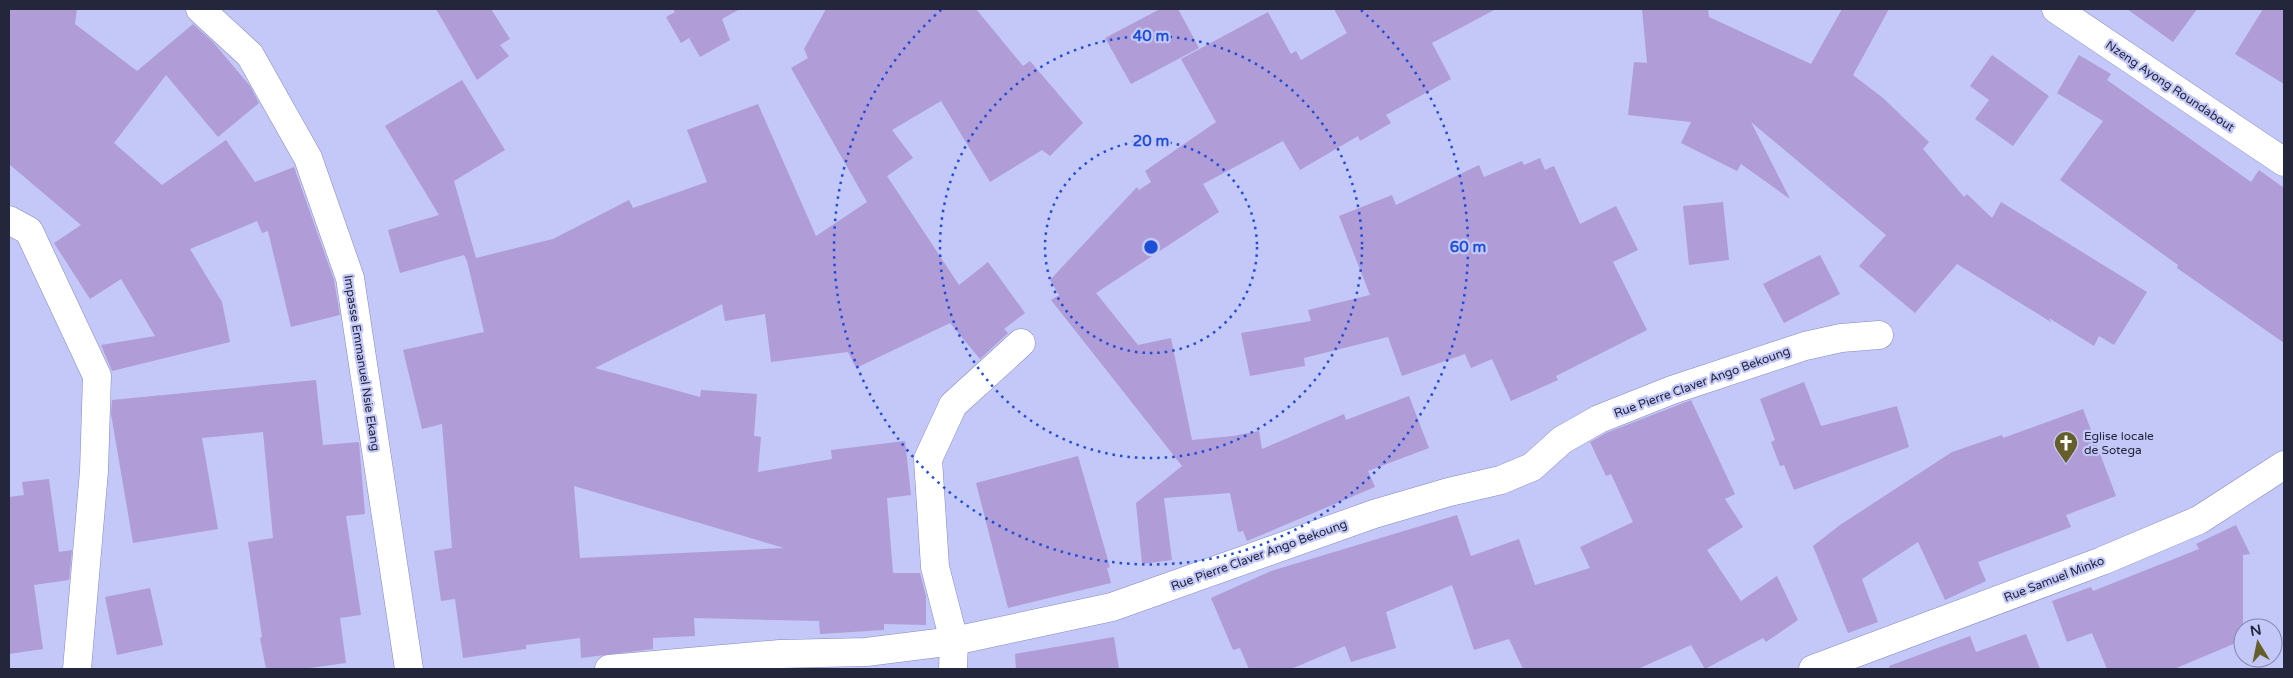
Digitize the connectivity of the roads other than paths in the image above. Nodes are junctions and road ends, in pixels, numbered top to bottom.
1 (200, 9) edge
2 (2056, 9) edge
3 (2284, 162) edge
4 (9, 220) edge
5 (1879, 335) dead end
6 (1021, 343) dead end
7 (2284, 465) edge
8 (954, 641) junction
9 (77, 669) edge
10 (409, 669) edge
11 (609, 669) edge
12 (953, 669) edge
13 (1813, 669) edge

1 - 10 street, Impasse Emmanuel Nsie Ekang
2 - 3 street, Nzeng Ayong Roundabout
4 - 9 street
5 - 8 street, Rue Pierre Claver Ango Bekoung
6 - 8 street
7 - 13 street, Rue Samuel Minko
8 - 11 street, Rue Pierre Claver Ango Bekoung
8 - 12 street

